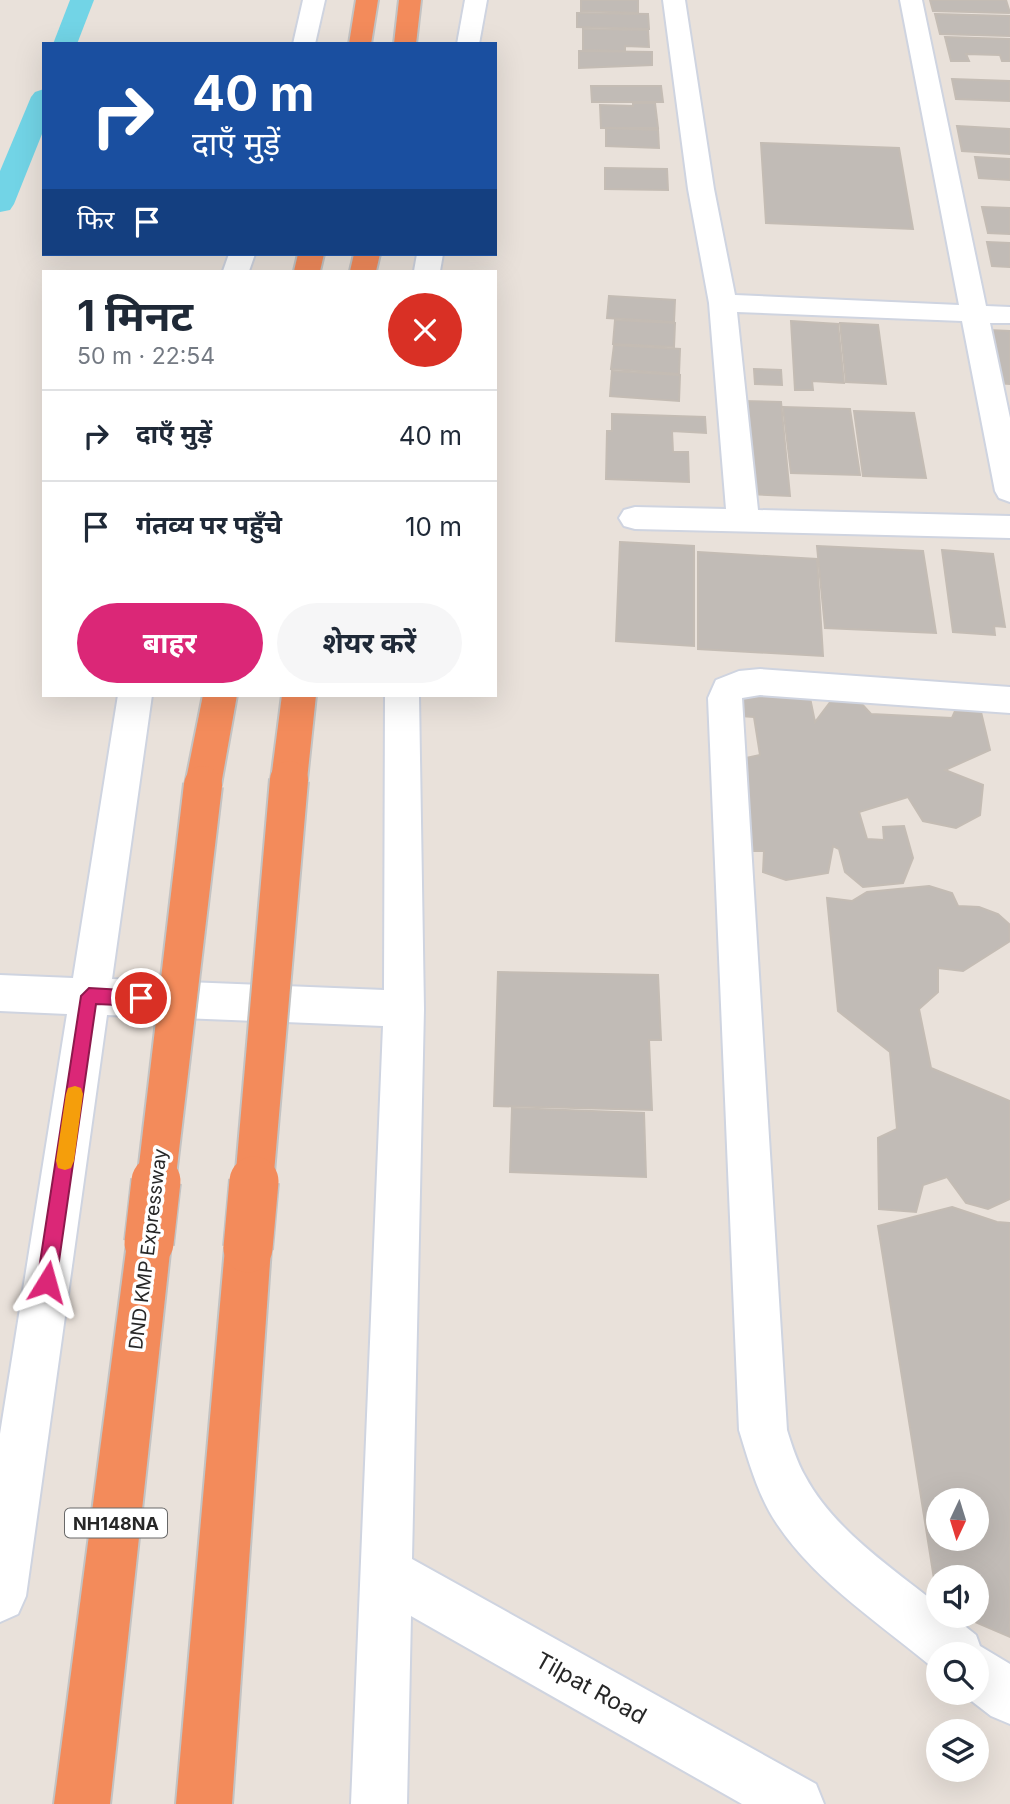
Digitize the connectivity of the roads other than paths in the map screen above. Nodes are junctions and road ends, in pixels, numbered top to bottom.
1 (314, 0) edge
2 (367, 0) edge
3 (410, 0) edge
4 (476, 0) edge
5 (674, 0) edge
6 (911, 0) edge
7 (304, 42) edge
8 (360, 42) edge
9 (405, 42) edge
10 (468, 42) edge
11 (723, 303) junction
12 (976, 314) junction
13 (1010, 315) edge
14 (1010, 491) edge
15 (635, 518) dead end
16 (743, 521) junction
17 (1010, 527) edge
18 (135, 697) edge
19 (220, 697) edge
20 (299, 697) edge
21 (402, 697) edge
22 (1010, 700) edge
23 (0, 993) edge
24 (89, 996) junction
25 (404, 1009) junction
26 (386, 1573) junction
27 (0, 1596) edge
28 (943, 1642) edge
29 (989, 1681) edge
30 (1010, 1696) edge
31 (82, 1804) edge
32 (204, 1804) edge
33 (379, 1804) edge
34 (796, 1804) edge

1 - 7 street
2 - 8 highway
3 - 9 highway
4 - 10 street
5 - 11 street
6 - 12 street
11 - 12 street
11 - 16 street
12 - 13 street
12 - 14 street
15 - 16 street
16 - 17 street
18 - 24 street
19 - 31 highway, DND KMP Expressway / NH148NA, bridge
20 - 32 highway, bridge
21 - 25 street
22 - 28 street
23 - 24 street
24 - 25 street
24 - 27 street
25 - 26 street
26 - 33 street
26 - 34 street, Tilpat Road
29 - 30 street

